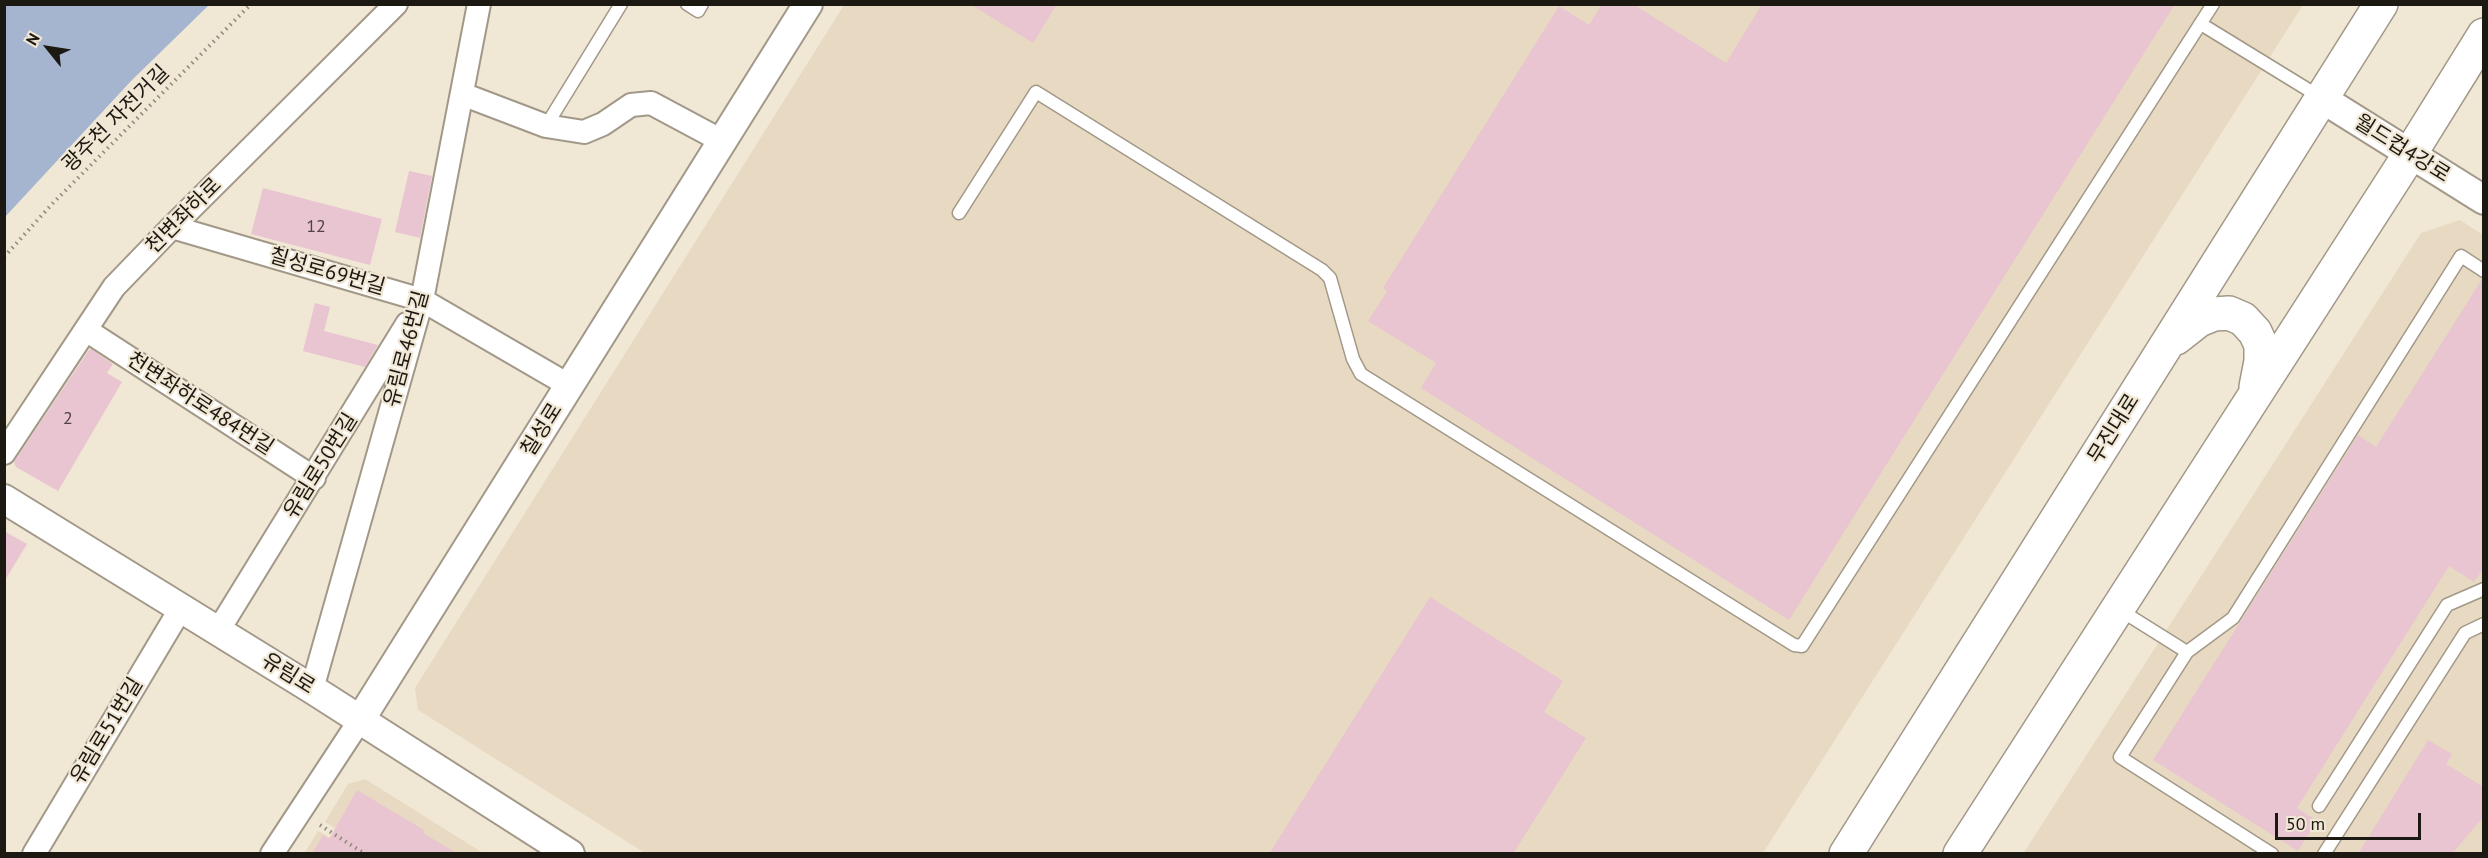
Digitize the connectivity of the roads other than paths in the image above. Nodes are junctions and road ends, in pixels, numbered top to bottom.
1 (396, 4) edge
2 (479, 4) edge
3 (621, 4) edge
4 (687, 4) edge
5 (702, 4) edge
6 (808, 4) edge
7 (2213, 4) edge
8 (2381, 4) edge
9 (2201, 24) junction
10 (2484, 35) edge
11 (462, 94) junction
12 (2321, 98) junction
13 (546, 126) junction
14 (722, 141) junction
15 (2410, 154) junction
16 (2484, 200) edge
17 (959, 213) dead end
18 (172, 227) junction
19 (2484, 271) edge
20 (422, 300) junction
21 (86, 330) junction
22 (2166, 347) junction
23 (570, 386) junction
24 (2253, 397) junction
25 (4, 453) edge
26 (314, 478) junction
27 (4, 499) edge
28 (2484, 589) edge
29 (181, 608) junction
30 (2116, 608) junction
31 (2484, 624) edge
32 (218, 631) junction
33 (2187, 652) junction
34 (312, 688) junction
35 (360, 720) junction
36 (2319, 806) dead end
37 (34, 854) edge
38 (272, 854) edge
39 (570, 854) edge
40 (1846, 854) edge
41 (1960, 854) edge
42 (2272, 854) edge
43 (2324, 854) edge

1 - 18 street, 천변좌하로
2 - 11 street, 유림로46번길
3 - 13 lane
4 - 5 lane
6 - 14 street, 칠성로
7 - 9 lane
8 - 12 main road, 무진대로
9 - 12 lane
9 - 17 lane
10 - 15 main road
11 - 13 street
11 - 20 street, 유림로46번길
12 - 15 street, 월드컵4강로
12 - 22 main road, 무진대로
13 - 14 street
14 - 23 street, 칠성로
15 - 16 street, 월드컵4강로
15 - 24 main road
18 - 20 street, 칠성로69번길
18 - 21 street, 천변좌하로
19 - 33 lane
20 - 23 street, 칠성로69번길
20 - 26 street, 유림로50번길
20 - 34 street, 유림로46번길
21 - 25 street, 천변좌하로
21 - 26 street, 천변좌하로484번길
22 - 24 main road
22 - 40 main road, 무진대로
23 - 35 street, 칠성로
24 - 30 main road
26 - 32 street, 유림로50번길
27 - 29 street, 유림로
28 - 36 lane
29 - 32 street, 유림로
29 - 37 street, 유림로51번길
30 - 33 lane
30 - 41 main road
31 - 43 lane
32 - 34 street, 유림로
33 - 42 lane
34 - 35 street, 유림로
35 - 38 street, 칠성로
35 - 39 street, 유림로

